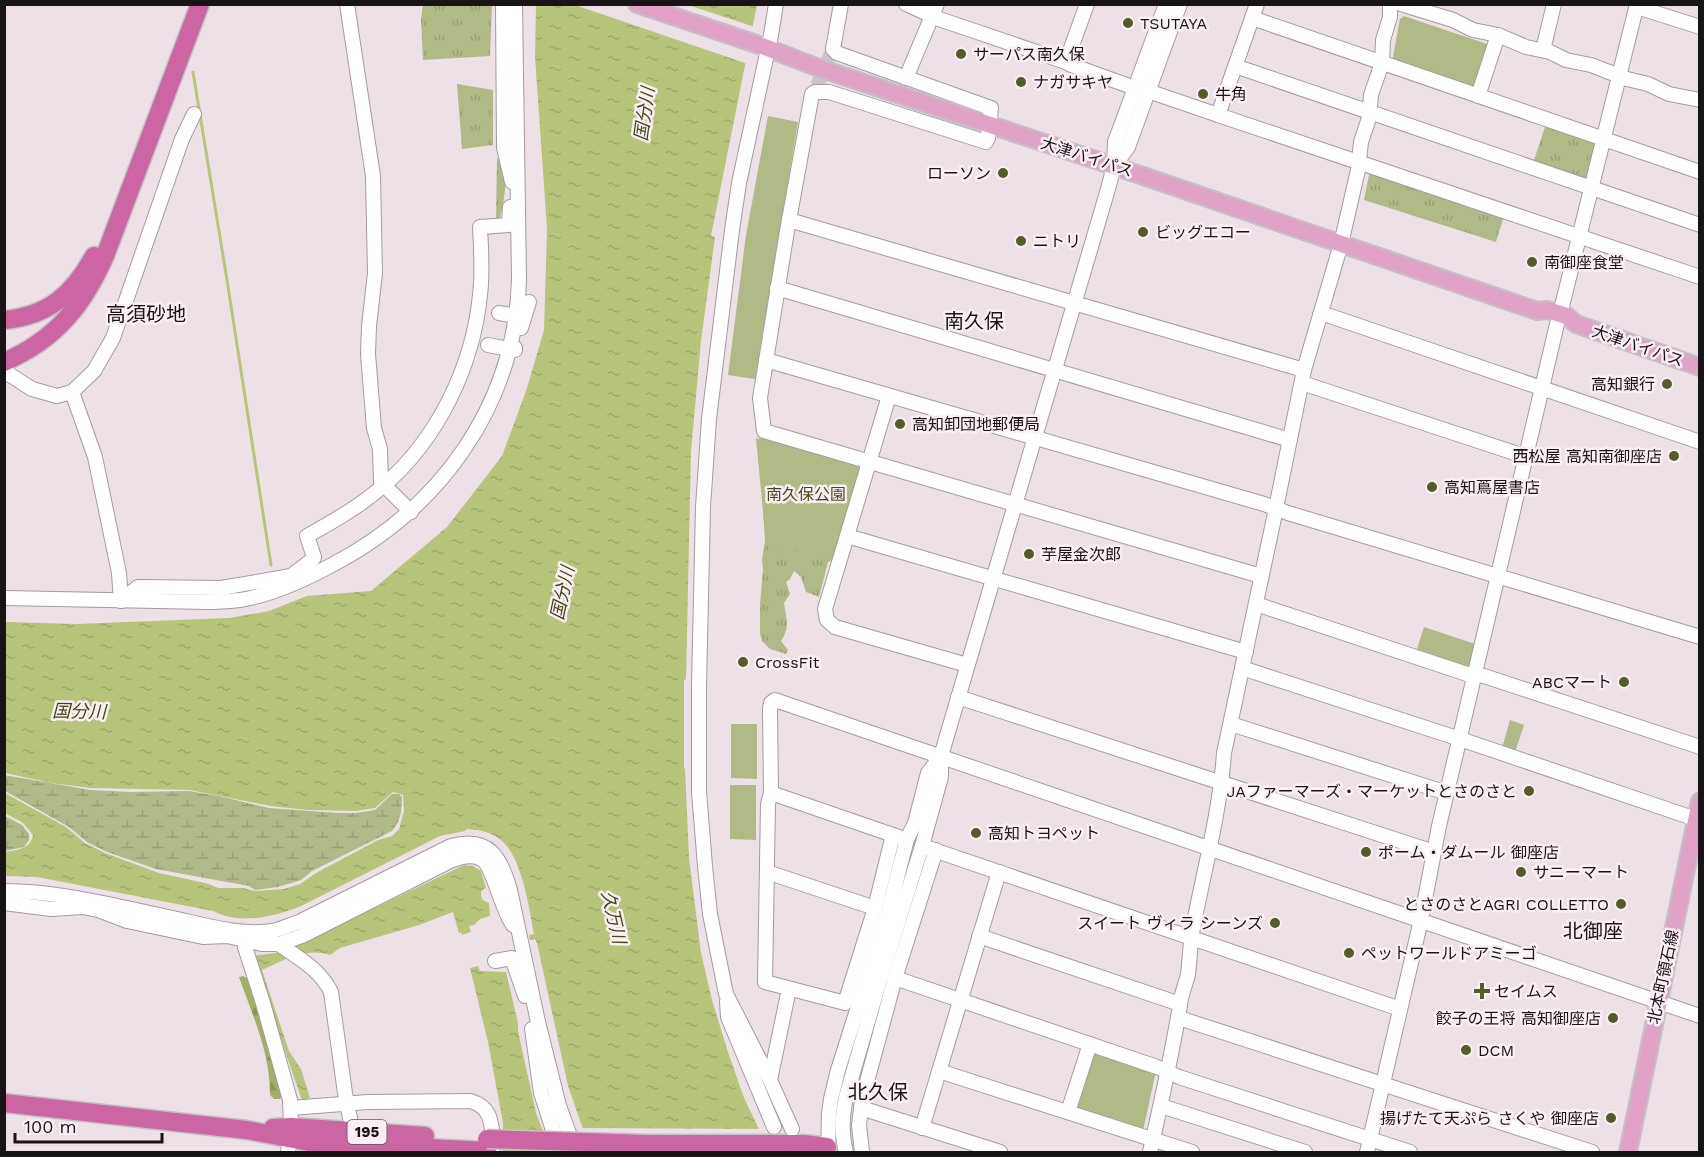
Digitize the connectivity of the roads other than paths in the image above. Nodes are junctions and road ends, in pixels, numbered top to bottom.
1 (189, 4) edge
2 (200, 4) edge
3 (347, 4) edge
4 (503, 4) edge
5 (515, 4) edge
6 (637, 4) edge
7 (776, 4) edge
8 (841, 4) edge
9 (906, 4) edge
10 (1087, 4) edge
11 (1166, 4) edge
12 (1180, 4) edge
13 (1390, 4) edge
14 (1401, 4) edge
15 (1554, 4) edge
16 (1637, 6) edge
17 (934, 10) edge
18 (1255, 11) edge
19 (1700, 27) edge
20 (1498, 35) junction
21 (769, 49) junction
22 (1543, 50) junction
23 (1066, 62) junction
24 (1382, 63) junction
25 (1235, 66) junction
26 (1619, 77) junction
27 (906, 78) junction
28 (1142, 90) junction
29 (1478, 96) junction
30 (1700, 100) edge
31 (1370, 112) junction
32 (194, 114) dead end
33 (1218, 115) junction
34 (990, 125) junction
35 (1604, 139) junction
36 (1359, 162) junction
37 (1114, 166) junction
38 (1700, 172) edge
39 (515, 184) junction
40 (1591, 188) junction
41 (789, 220) junction
42 (1700, 225) edge
43 (1579, 236) junction
44 (1341, 244) junction
45 (504, 261) dead end
46 (519, 261) junction
47 (1700, 277) edge
48 (777, 288) junction
49 (529, 302) dead end
50 (1074, 303) junction
51 (499, 313) dead end
52 (1320, 314) junction
53 (516, 316) junction
54 (1559, 319) junction
55 (4, 320) edge
56 (489, 345) dead end
57 (509, 348) junction
58 (766, 360) junction
59 (4, 362) edge
60 (1700, 367) edge
61 (1054, 370) junction
62 (4, 371) edge
63 (1303, 376) junction
64 (1543, 389) junction
65 (72, 392) junction
66 (889, 396) junction
67 (1034, 438) junction
68 (1290, 440) junction
69 (1700, 442) edge
70 (1527, 457) junction
71 (869, 463) junction
72 (384, 485) junction
73 (1015, 505) junction
74 (1276, 509) junction
75 (411, 512) junction
76 (848, 536) junction
77 (1498, 575) junction
78 (1262, 576) junction
79 (993, 578) junction
80 (293, 580) junction
81 (4, 598) edge
82 (121, 602) junction
83 (1256, 604) junction
84 (1700, 637) edge
85 (1246, 652) junction
86 (967, 665) junction
87 (1242, 668) junction
88 (1475, 675) junction
89 (958, 697) junction
90 (1231, 724) junction
91 (1460, 739) junction
92 (1700, 747) edge
93 (941, 756) junction
94 (1222, 784) junction
95 (1447, 792) junction
96 (771, 794) junction
97 (1700, 801) edge
98 (1697, 822) edge
99 (893, 835) junction
100 (907, 839) junction
101 (929, 848) junction
102 (1210, 849) junction
103 (1434, 852) junction
104 (767, 872) junction
105 (999, 872) junction
106 (4, 891) edge
107 (4, 903) edge
108 (94, 905) junction
109 (875, 908) junction
110 (1420, 921) junction
111 (519, 932) junction
112 (237, 936) junction
113 (979, 936) junction
114 (1192, 937) junction
115 (281, 946) junction
116 (495, 961) dead end
117 (895, 978) junction
118 (789, 989) junction
119 (726, 994) junction
120 (960, 1001) junction
121 (1658, 1002) junction
122 (1400, 1009) junction
123 (1179, 1011) junction
124 (1700, 1016) edge
125 (535, 1022) junction
126 (1090, 1044) junction
127 (939, 1071) junction
128 (1166, 1072) junction
129 (770, 1080) junction
130 (1382, 1084) junction
131 (4, 1103) edge
132 (1161, 1106) junction
133 (291, 1108) junction
134 (861, 1108) junction
135 (348, 1111) junction
136 (1068, 1112) junction
137 (922, 1128) junction
138 (792, 1129) dead end
139 (777, 1135) junction
140 (290, 1139) edge
141 (1151, 1146) edge
142 (1368, 1146) edge
143 (489, 1147) edge
144 (832, 1150) edge
145 (560, 1152) edge
146 (576, 1152) edge
147 (862, 1152) edge
148 (1000, 1152) edge
149 (1192, 1152) edge
150 (1305, 1152) edge
151 (1410, 1152) edge
152 (1592, 1152) edge
153 (1628, 1152) edge

1 - 55 highway
2 - 59 highway
3 - 72 street
4 - 39 street
5 - 39 street
6 - 21 main road, 大津バイパス
7 - 21 street
8 - 27 street
9 - 17 street
10 - 23 street
11 - 28 street
12 - 28 street
13 - 24 street
14 - 20 street
15 - 22 street
16 - 19 street
16 - 26 street
17 - 23 street
17 - 27 street
18 - 24 street
18 - 25 street
20 - 22 street
20 - 29 street
21 - 34 main road, 大津バイパス
21 - 119 street
22 - 26 street
23 - 28 street
24 - 29 street
24 - 31 street
25 - 31 street
25 - 33 street
26 - 30 street
26 - 35 street
27 - 34 street
28 - 33 street
28 - 37 street
29 - 35 street
31 - 36 street
31 - 40 street
32 - 65 street
33 - 36 street
34 - 37 main road, 大津バイパス
34 - 41 street
35 - 38 street
35 - 40 street
36 - 43 street
36 - 44 street
37 - 44 main road, 大津バイパス
37 - 50 street
39 - 46 street
39 - 72 street
40 - 42 street
40 - 43 street
41 - 48 street
41 - 50 street
43 - 47 street
43 - 54 street
44 - 52 street
44 - 54 main road, 大津バイパス
45 - 46 street
46 - 53 street
48 - 58 street
48 - 61 street
49 - 57 street
50 - 61 street
50 - 63 street
51 - 53 street
52 - 63 street
52 - 64 street
53 - 57 street
54 - 60 main road, 大津バイパス
54 - 64 street
56 - 57 street
57 - 75 street
58 - 66 street
58 - 71 street
61 - 67 street
61 - 68 street
62 - 65 street
63 - 68 street
63 - 70 street
64 - 69 street
64 - 70 street
65 - 82 street
66 - 67 street
66 - 71 street
67 - 73 street
67 - 74 street
68 - 74 street
70 - 77 street
71 - 73 street
71 - 76 street
72 - 75 street
72 - 80 street
73 - 78 street
73 - 79 street
74 - 77 street
74 - 78 street
75 - 80 street
76 - 79 street
76 - 86 street
77 - 84 street
77 - 88 street
78 - 83 street
79 - 85 street
79 - 86 street
80 - 82 street
81 - 82 street
83 - 85 street
83 - 88 street
85 - 87 street
86 - 89 street
87 - 90 street
87 - 91 street
88 - 91 street
88 - 92 street
89 - 93 street
89 - 94 street
90 - 94 street
90 - 95 street
91 - 95 street
91 - 98 street
93 - 96 street
93 - 100 street
93 - 101 street
93 - 102 street
94 - 102 street
94 - 103 street
95 - 103 street
96 - 99 street
96 - 104 street
97 - 98 main road, 北本町領石線
98 - 121 main road, 北本町領石線
99 - 100 street
99 - 109 street
100 - 144 street
101 - 105 street
101 - 117 street
101 - 144 street
102 - 110 street
102 - 114 street
103 - 110 street
104 - 109 street
104 - 118 street
105 - 113 street
105 - 114 street
106 - 108 street
107 - 108 street
108 - 112 street
109 - 118 street
110 - 121 street
110 - 122 street
111 - 112 street
111 - 115 street
111 - 125 street
112 - 115 street
112 - 133 street
113 - 120 street
113 - 123 street
114 - 122 street
114 - 123 street
115 - 135 street
116 - 125 street
117 - 120 street
117 - 134 street
118 - 129 street
119 - 129 street
119 - 139 street
120 - 126 street
120 - 127 street
121 - 124 street
121 - 153 main road, 北本町領石線
122 - 130 street
123 - 128 street
123 - 130 street
125 - 145 street
125 - 146 street
126 - 128 street
126 - 136 street
127 - 136 street
127 - 137 street
128 - 132 street
128 - 142 street
129 - 138 street
130 - 142 street
130 - 152 street
131 - 140 highway, 195
132 - 141 street
132 - 150 street
133 - 135 street
133 - 140 street
134 - 137 street
134 - 147 street
135 - 143 street
136 - 141 street
137 - 148 street
139 - 143 highway, 195, bridge
139 - 144 highway, 195
140 - 143 highway, 195
141 - 149 street
142 - 151 street
143 - 145 highway, 195

